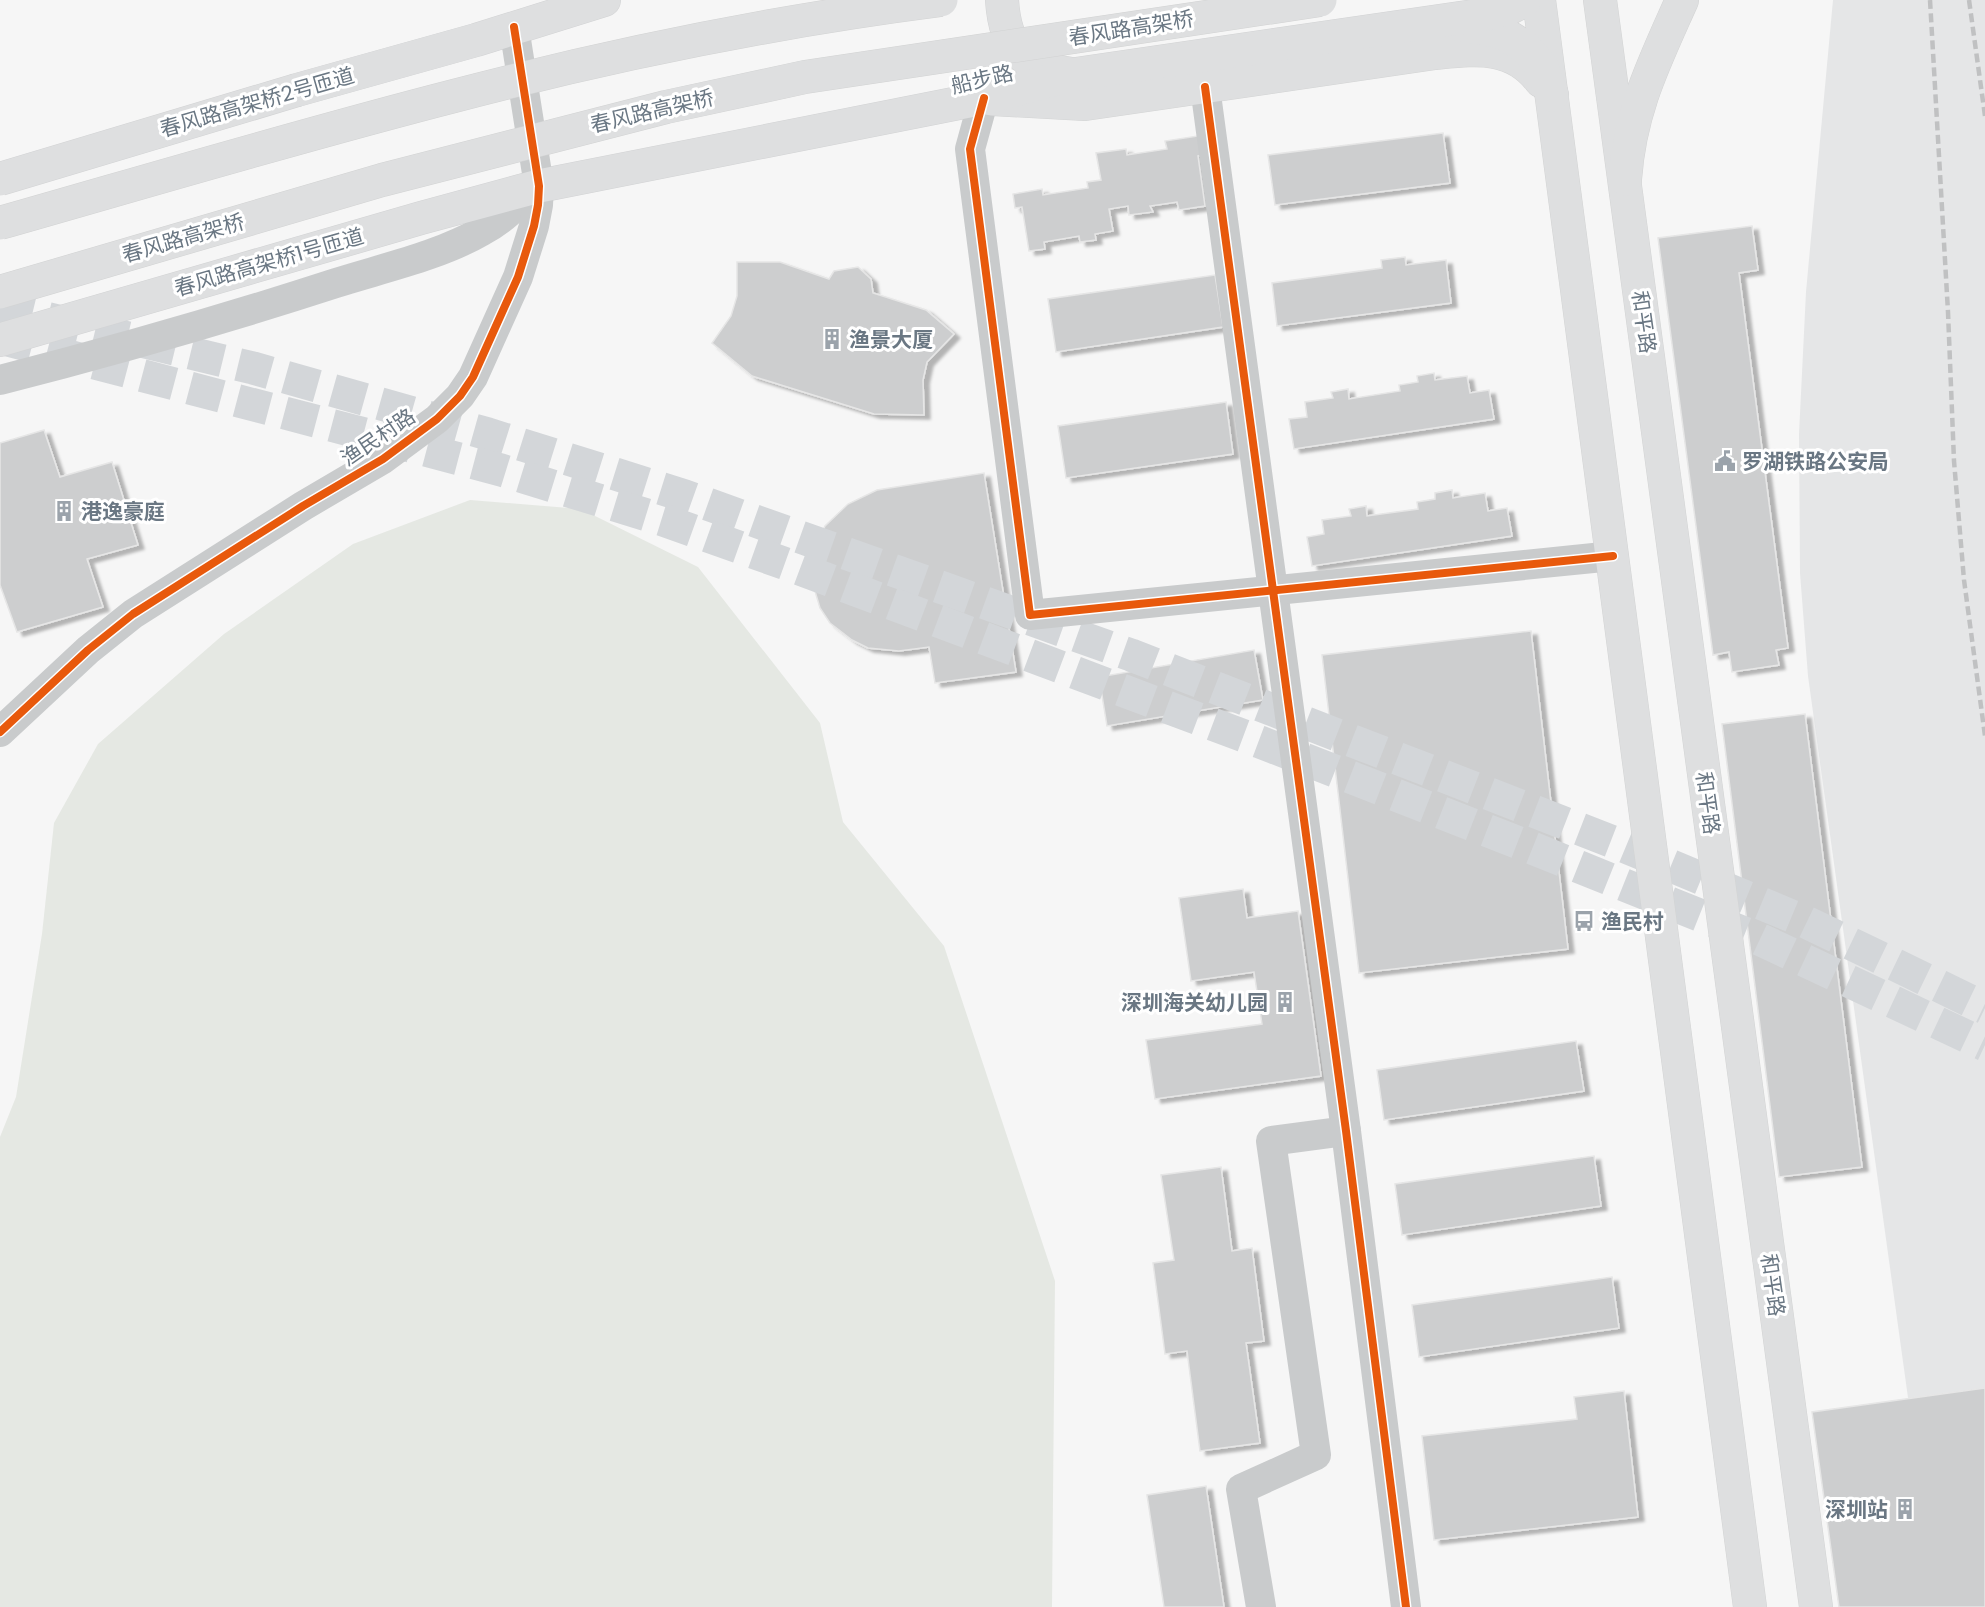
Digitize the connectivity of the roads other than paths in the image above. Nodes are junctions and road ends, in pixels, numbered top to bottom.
1 (604, 0) edge
2 (940, 0) edge
3 (1002, 0) edge
4 (1320, 0) edge
5 (1405, 0) edge
6 (1525, 0) edge
7 (1539, 0) edge
8 (1600, 0) edge
9 (1682, 0) edge
10 (908, 3) edge
11 (1436, 21) junction
12 (514, 27) junction
13 (1348, 34) junction
14 (1077, 74) junction
15 (1205, 87) junction
16 (1552, 95) junction
17 (984, 98) junction
18 (0, 179) edge
19 (1625, 179) junction
20 (539, 186) junction
21 (0, 223) edge
22 (0, 292) edge
23 (0, 340) edge
24 (0, 380) edge
25 (1613, 556) junction
26 (1273, 591) junction
27 (0, 732) edge
28 (1346, 1131) junction
29 (1744, 1606) edge
30 (1261, 1607) edge
31 (1406, 1607) edge
32 (1816, 1607) edge

1 - 12 main road
2 - 10 main road, bridge
3 - 14 main road
4 - 22 main road, 春风路高架桥, bridge
5 - 13 main road
6 - 11 main road, 船步路
7 - 16 main road
8 - 19 main road, 和平路
9 - 19 main road
10 - 21 main road, bridge
11 - 13 main road, 船步路
11 - 16 main road
12 - 18 main road, 春风路高架桥2号匝道, bridge
12 - 20 street, 渔民村路
13 - 14 main road, 船步路
14 - 17 main road, 船步路
15 - 16 main road
15 - 17 main road
15 - 26 street
16 - 25 main road
17 - 20 main road, 船步路
17 - 26 street
19 - 32 main road, 和平路
20 - 23 main road, 春风路高架桥1号匝道
20 - 24 street
20 - 27 street, 渔民村路
25 - 26 street
25 - 29 main road
26 - 28 street
28 - 30 street
28 - 31 street

